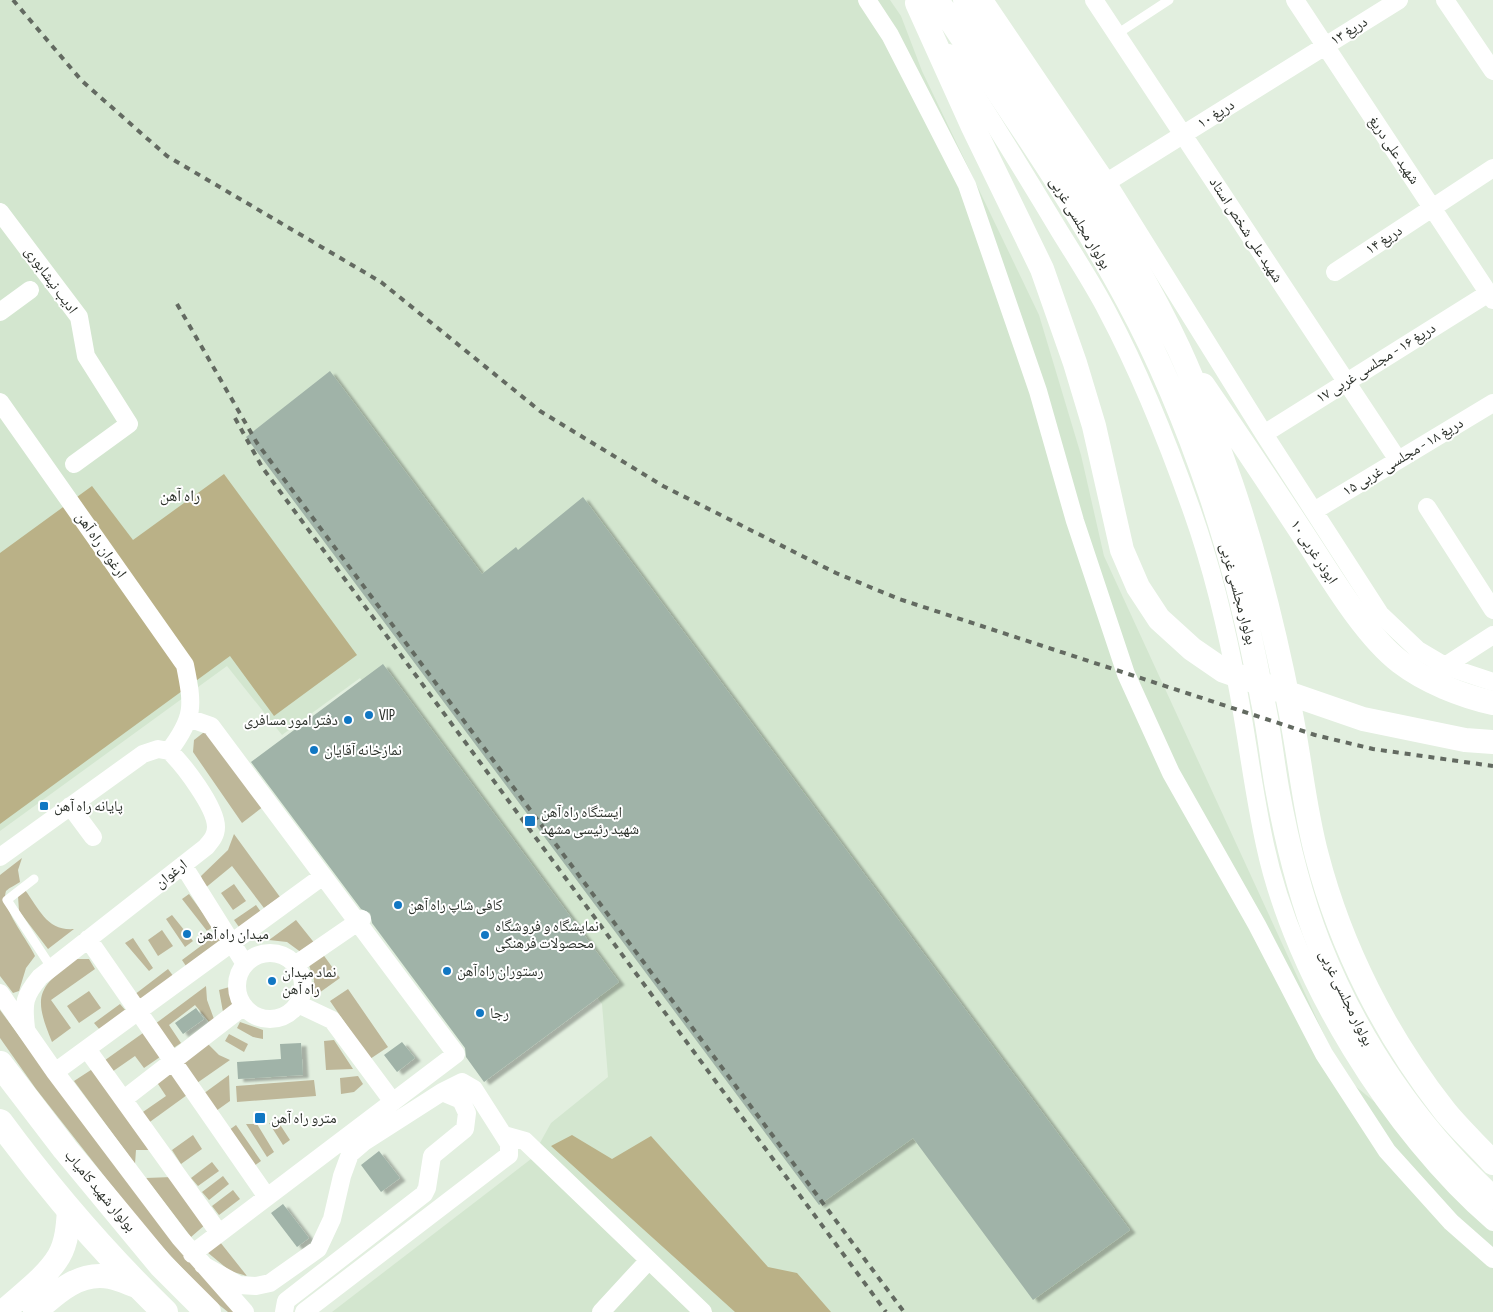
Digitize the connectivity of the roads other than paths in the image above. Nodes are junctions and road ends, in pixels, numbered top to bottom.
1 (868, 0) edge
2 (965, 0) edge
3 (984, 0) edge
4 (1094, 0) edge
5 (1169, 0) edge
6 (1295, 0) edge
7 (1399, 0) edge
8 (1446, 0) edge
9 (923, 1) edge
10 (1117, 34) junction
11 (1325, 46) junction
12 (1493, 72) edge
13 (1183, 135) junction
14 (1493, 168) edge
15 (1107, 182) junction
16 (1433, 208) junction
17 (0, 212) edge
18 (1336, 272) dead end
19 (30, 290) dead end
20 (1491, 296) edge
21 (0, 312) edge
22 (1180, 351) junction
23 (1346, 382) junction
24 (0, 402) edge
25 (1493, 403) edge
26 (1264, 434) junction
27 (1398, 460) junction
28 (74, 464) dead end
29 (1427, 507) dead end
30 (1314, 511) junction
31 (1493, 610) edge
32 (1493, 635) edge
33 (1445, 666) junction
34 (1493, 682) edge
35 (1493, 703) edge
36 (188, 718) junction
37 (1493, 742) edge
38 (169, 751) junction
39 (70, 806) junction
40 (93, 837) dead end
41 (0, 856) edge
42 (183, 865) junction
43 (322, 876) junction
44 (34, 879) dead end
45 (360, 920) junction
46 (88, 939) junction
47 (232, 942) junction
48 (245, 964) junction
49 (295, 965) junction
50 (51, 967) junction
51 (0, 993) edge
52 (298, 1004) junction
53 (244, 1006) junction
54 (137, 1012) junction
55 (26, 1029) junction
56 (86, 1049) junction
57 (172, 1062) junction
58 (0, 1064) edge
59 (55, 1072) junction
60 (442, 1092) junction
61 (124, 1099) junction
62 (393, 1102) junction
63 (0, 1122) edge
64 (504, 1135) junction
65 (0, 1144) edge
66 (24, 1154) junction
67 (1493, 1163) edge
68 (267, 1197) junction
69 (1493, 1198) edge
70 (69, 1210) junction
71 (1493, 1222) edge
72 (219, 1233) junction
73 (198, 1259) junction
74 (1493, 1259) edge
75 (649, 1260) junction
76 (140, 1287) junction
77 (2, 1312) edge
78 (35, 1312) edge
79 (165, 1312) edge
80 (208, 1312) edge
81 (245, 1312) edge
82 (284, 1312) edge
83 (304, 1312) edge
84 (601, 1312) edge
85 (703, 1312) edge

1 - 74 street
2 - 22 main road, بولوار مجلسی غربی
3 - 15 street
4 - 10 street, شهید علی شخص استاد
5 - 10 lane
6 - 11 street, شهید علی دریغ
7 - 11 street, دریغ ۱۳
8 - 12 street
9 - 37 main road
9 - 69 main road, بولوار مجلسی غربی
9 - 71 street
10 - 13 street, شهید علی شخص استاد
11 - 13 street, دریغ ۱۰
11 - 16 street, شهید علی دریغ
13 - 15 street, دریغ ۱۰
13 - 23 street, شهید علی شخص استاد
14 - 16 street, دریغ ۱۴
15 - 26 street
16 - 18 street, دریغ ۱۴
16 - 20 street, شهید علی دریغ
17 - 28 street, ادیب نیشابوری
19 - 21 street
20 - 23 street, دریغ ۱۶ - مجلسی غربی ۱۷
22 - 35 main road, ابوذر غربی ۱۰
22 - 67 main road, بولوار مجلسی غربی
23 - 26 street, دریغ ۱۶ - مجلسی غربی ۱۷
23 - 27 street, شهید علی شخص استاد
24 - 36 street, ارغوان راه آهن
25 - 27 street, دریغ ۱۸ - مجلسی غربی ۱۵
26 - 30 street
27 - 30 street, دریغ ۱۸ - مجلسی غربی ۱۵
29 - 31 street
30 - 33 street
32 - 33 street
33 - 34 street
36 - 38 street
36 - 43 street
38 - 39 street
38 - 42 street, ارغوان
39 - 40 street
39 - 41 street
42 - 46 street, ارغوان
42 - 47 street
43 - 45 street
43 - 47 street
44 - 50 lane
45 - 49 street
45 - 62 street
46 - 50 street, ارغوان
46 - 54 street
47 - 48 street
47 - 54 street
48 - 49 street
48 - 53 street
49 - 52 street
50 - 55 street, ارغوان
51 - 55 street
52 - 53 street
52 - 62 street
53 - 57 street
54 - 56 street
54 - 57 street
55 - 59 street
56 - 59 street
56 - 61 street
57 - 61 street
57 - 68 street
58 - 80 main road, بولوار شهید کامیاب
59 - 73 street
60 - 64 street
60 - 73 street
60 - 82 street
61 - 72 street
62 - 68 street
63 - 66 main road
64 - 75 street
64 - 83 street
65 - 66 main road
66 - 70 main road
68 - 72 street
70 - 76 main road
70 - 77 main road
72 - 73 street
73 - 81 street
75 - 84 street
75 - 85 street
76 - 78 main road
76 - 79 main road

